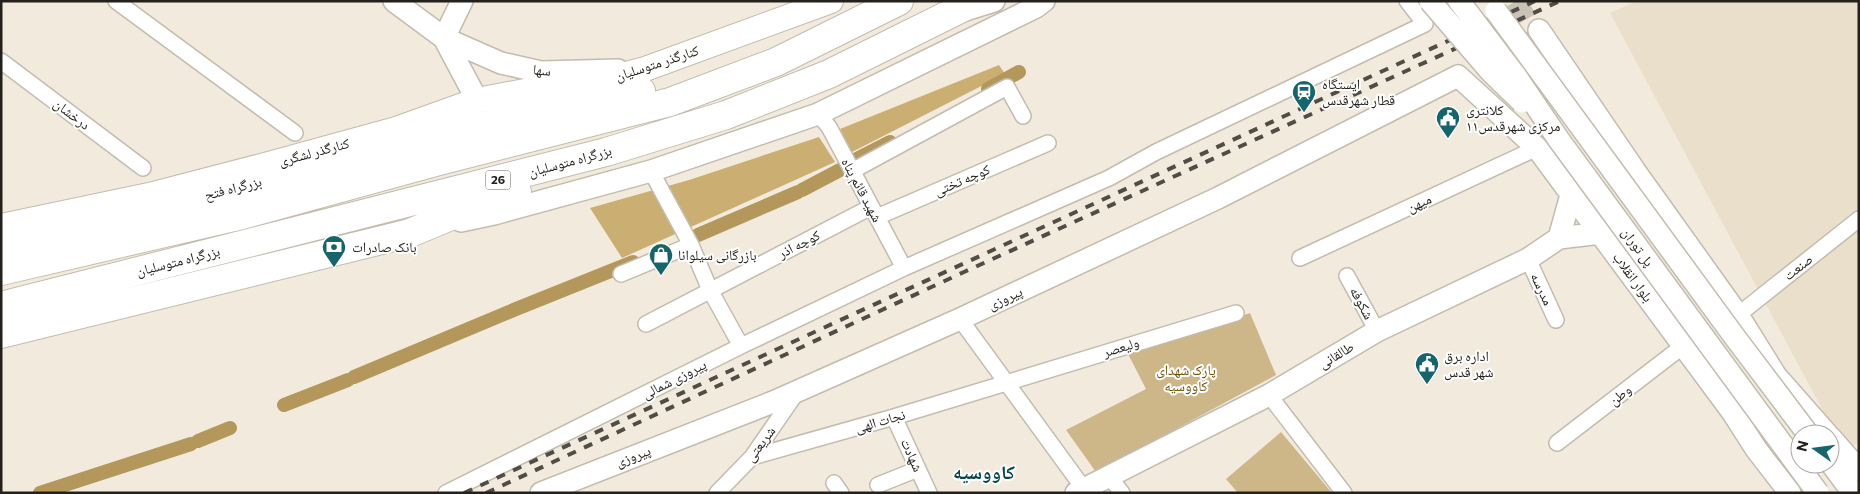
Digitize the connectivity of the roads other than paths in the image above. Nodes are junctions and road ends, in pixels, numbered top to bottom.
1 (116, 1) edge
2 (394, 1) edge
3 (462, 1) edge
4 (831, 1) edge
5 (899, 1) edge
6 (976, 1) edge
7 (994, 1) edge
8 (1407, 1) edge
9 (1430, 1) edge
10 (1452, 1) edge
11 (1459, 1) edge
12 (1044, 3) edge
13 (1492, 4) edge
14 (950, 15) junction
15 (1425, 24) junction
16 (1537, 31) tunnel mouth
17 (444, 38) junction
18 (1, 61) edge
19 (776, 62) junction
20 (645, 69) junction
21 (1458, 76) joint
22 (595, 82) junction
23 (477, 100) junction
24 (818, 114) junction
25 (1022, 116) dead end
26 (465, 129) junction
27 (295, 133) dead end
28 (1559, 140) junction
29 (1048, 143) dead end
30 (1537, 148) junction
31 (606, 152) junction
32 (143, 168) dead end
33 (651, 170) junction
34 (852, 171) junction
35 (1632, 174) junction
36 (1571, 195) junction
37 (874, 212) junction
38 (1587, 216) junction
39 (1859, 219) edge
40 (1, 226) edge
41 (1601, 232) junction
42 (410, 233) junction
43 (1559, 238) junction
44 (691, 245) junction
45 (1, 248) edge
46 (1300, 258) dead end
47 (1528, 259) junction
48 (904, 268) junction
49 (1, 271) edge
50 (621, 274) dead end
51 (1347, 276) dead end
52 (710, 290) junction
53 (1, 306) edge
54 (1236, 313) dead end
55 (1738, 315) junction
56 (960, 319) junction
57 (1556, 320) dead end
58 (646, 324) dead end
59 (1377, 331) junction
60 (1, 334) edge
61 (741, 346) junction
62 (1683, 346) junction
63 (1776, 376) junction
64 (1007, 382) junction
65 (798, 391) junction
66 (1269, 395) junction
67 (1733, 413) junction
68 (894, 417) junction
69 (1800, 424) edge
70 (1818, 424) edge
71 (1558, 444) dead end
72 (1840, 448) edge
73 (752, 457) junction
74 (918, 469) junction
75 (1859, 470) edge
76 (1839, 474) edge
77 (1109, 476) junction
78 (878, 484) dead end
79 (1080, 491) edge
80 (446, 493) edge
81 (541, 493) edge
82 (717, 493) edge
83 (929, 493) edge
84 (1122, 493) edge
85 (1344, 493) edge
86 (1790, 493) edge
87 (1818, 493) edge
88 (1853, 493) edge

1 - 27 street
2 - 17 street, سها
3 - 17 street
4 - 20 main road, کنارگذر متوسلیان
5 - 19 highway
6 - 14 highway, بزرگراه متوسلیان / 26
7 - 14 street
8 - 15 street
9 - 28 street, bridge
10 - 15 street, پیروزی شمالی
11 - 28 street, پل توران, bridge
12 - 24 street
13 - 69 street, پل توران, bridge
14 - 31 highway, بزرگراه متوسلیان / 26
15 - 48 street, پیروزی شمالی
16 - 35 street
17 - 20 street, سها
17 - 23 street, سها
18 - 32 street, درخشان
19 - 26 highway, بزرگراه فتح
19 - 49 highway
20 - 22 main road, کنارگذر متوسلیان
21 - 30 street, بلوار انقلاب
21 - 56 street, پیروزی
22 - 23 main road, کنارگذر متوسلیان
22 - 26 main road
23 - 40 main road, کنارگذر لشگری
24 - 33 street
24 - 34 street, شهید قائم پناه
25 - 34 street
26 - 45 highway, بزرگراه فتح
28 - 87 street, پل توران, bridge
29 - 37 street, کوچه تختی
30 - 36 street, بلوار انقلاب
30 - 46 street, میهن
31 - 42 highway
31 - 53 highway, بزرگراه متوسلیان / 26
33 - 42 street
33 - 44 street
34 - 37 street, شهید قائم پناه
35 - 38 street
35 - 55 street
36 - 38 street, بلوار انقلاب
36 - 43 street
37 - 48 street, شهید قائم پناه
37 - 52 street, کوچه اذر
38 - 41 street, بلوار انقلاب
39 - 55 street, صنعت
41 - 43 street, طالقانی
41 - 62 street, بلوار انقلاب
42 - 60 highway
43 - 47 street, طالقانی
44 - 50 street
44 - 52 street
47 - 57 street, مدرسه
47 - 59 street, طالقانی
48 - 61 street, پیروزی شمالی
51 - 59 street, شکوفه
52 - 58 street, کوچه اذر
52 - 61 street
54 - 64 street, ولیعصر
55 - 63 street
56 - 64 street
56 - 65 street, پیروزی
59 - 66 street, طالقانی
61 - 80 street, پیروزی شمالی
62 - 67 street, بلوار انقلاب
62 - 71 street, وطن
63 - 67 street
63 - 70 street
64 - 68 street, نجات الهی
64 - 79 street
65 - 73 street, شریعتی
65 - 81 street, پیروزی
66 - 77 street, طالقانی
66 - 85 street
67 - 86 street, بلوار انقلاب
68 - 73 street, نجات الهی
68 - 74 street, شهادت
72 - 75 street
73 - 82 street, شریعتی
74 - 78 street
74 - 83 street, شهادت
76 - 88 street
77 - 79 street, طالقانی
77 - 84 street

